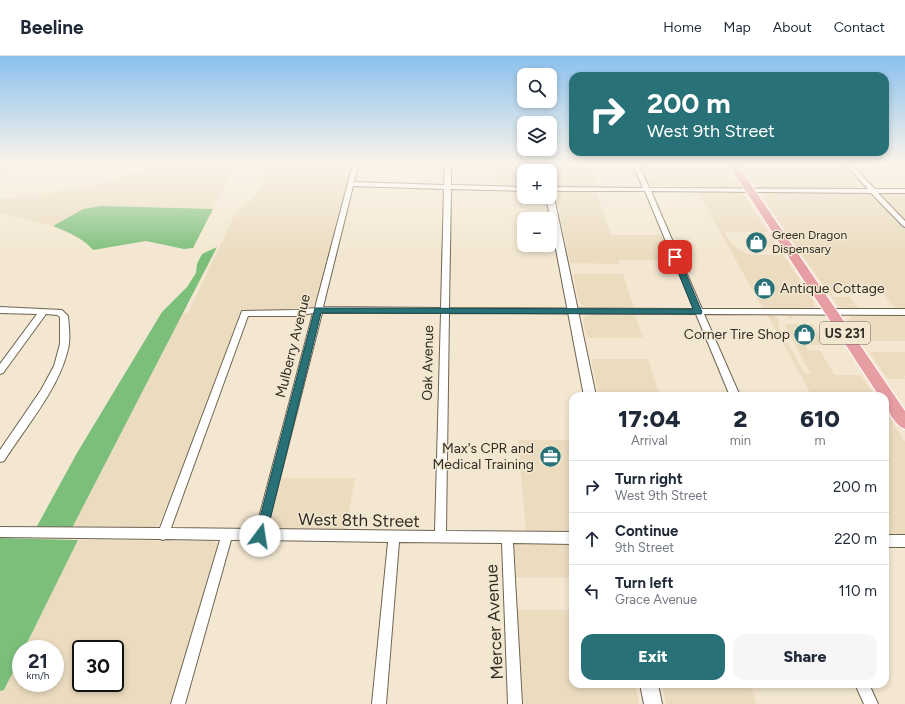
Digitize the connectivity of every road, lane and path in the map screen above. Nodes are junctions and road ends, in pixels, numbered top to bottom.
1 (348, 194) edge
2 (447, 194) edge
3 (648, 194) edge
4 (752, 194) edge
5 (875, 194) edge
6 (551, 204) edge
7 (905, 225) edge
8 (0, 310) edge
9 (318, 310) junction
10 (44, 311) junction
11 (444, 311) junction
12 (573, 311) junction
13 (698, 312) junction
14 (831, 312) junction
15 (905, 312) edge
16 (0, 371) edge
17 (589, 392) edge
18 (734, 392) edge
19 (884, 392) edge
20 (889, 399) edge
21 (905, 423) edge
22 (0, 458) edge
23 (0, 532) edge
24 (163, 535) junction
25 (227, 535) junction
26 (260, 536) junction
27 (394, 537) junction
28 (440, 537) junction
29 (507, 537) junction
30 (569, 538) edge
31 (889, 541) edge
32 (905, 541) edge
33 (650, 688) edge
34 (864, 688) edge
35 (178, 704) edge
36 (379, 704) edge
37 (515, 704) edge
38 (653, 704) edge
39 (871, 704) edge

1 - 9 street, Mulberry Avenue
2 - 11 street, Oak Avenue
3 - 13 street
4 - 14 main road, US 231
5 - 7 street
6 - 12 street
8 - 10 street
9 - 11 street
9 - 24 street
9 - 26 street, Mulberry Avenue
10 - 16 street
10 - 22 street
11 - 12 street
11 - 28 street, Oak Avenue
12 - 13 street
12 - 17 street
13 - 14 street
13 - 18 street
14 - 15 street
14 - 19 main road, US 231
20 - 21 main road, US 231
23 - 24 street, West 8th Street
24 - 25 street, West 8th Street
25 - 26 street, West 8th Street
25 - 35 street
26 - 27 street, West 8th Street
27 - 28 street, West 8th Street
27 - 36 street
28 - 29 street, West 8th Street
29 - 30 street, West 8th Street
29 - 37 street, Mercer Avenue
31 - 32 street
33 - 38 street
34 - 39 street

